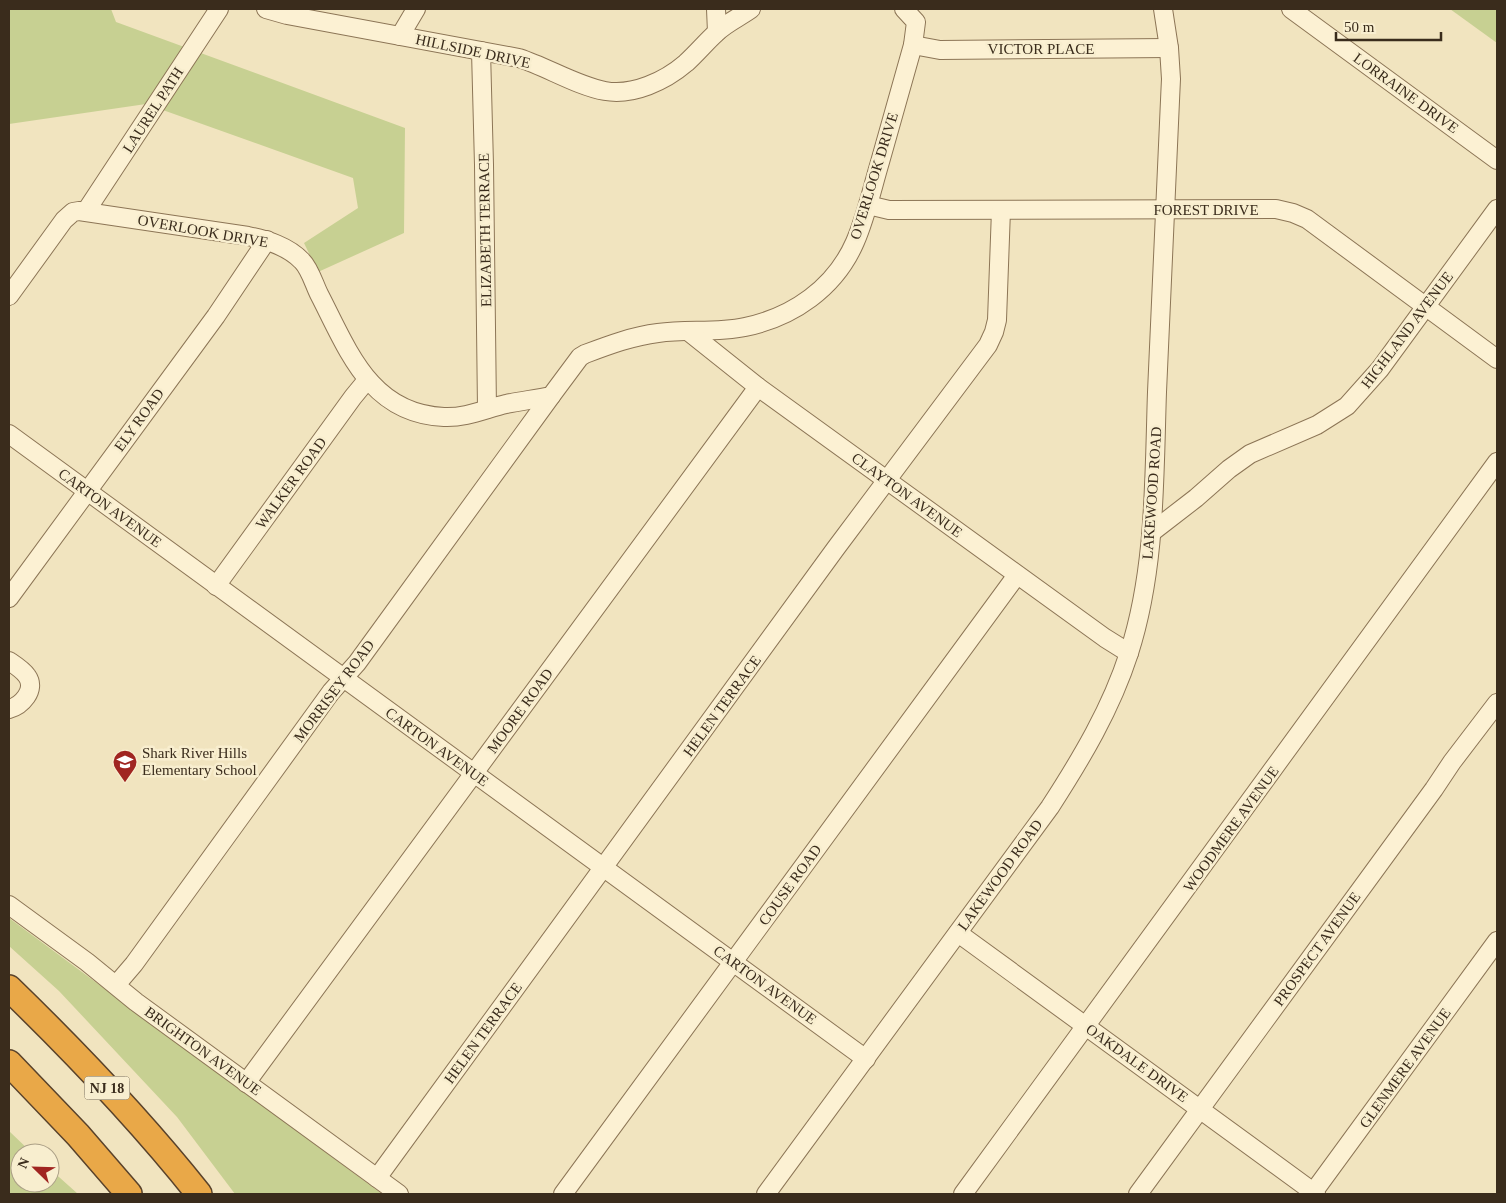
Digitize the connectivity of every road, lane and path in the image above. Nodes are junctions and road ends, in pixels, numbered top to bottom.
1 (219, 9) edge
2 (266, 9) edge
3 (416, 9) edge
4 (716, 9) edge
5 (751, 9) edge
6 (904, 9) edge
7 (1163, 9) edge
8 (1291, 9) edge
9 (919, 15) edge
10 (717, 32) junction
11 (400, 36) junction
12 (913, 45) junction
13 (1169, 48) junction
14 (481, 51) junction
15 (1497, 160) edge
16 (868, 205) junction
17 (1497, 209) edge
18 (86, 210) junction
19 (1001, 210) junction
20 (1164, 210) junction
21 (268, 240) junction
22 (9, 296) edge
23 (1426, 306) junction
24 (689, 332) junction
25 (1497, 359) edge
26 (367, 380) junction
27 (758, 387) junction
28 (551, 396) junction
29 (487, 409) junction
30 (9, 434) edge
31 (1497, 462) edge
32 (887, 480) junction
33 (87, 491) junction
34 (1152, 532) junction
35 (1017, 575) junction
36 (216, 586) junction
37 (9, 598) edge
38 (1129, 653) junction
39 (9, 661) edge
40 (344, 679) junction
41 (1497, 703) edge
42 (9, 709) edge
43 (474, 774) junction
44 (603, 868) junction
45 (9, 905) edge
46 (958, 932) junction
47 (1497, 941) edge
48 (733, 962) junction
49 (116, 985) junction
50 (9, 988) edge
51 (1086, 1026) junction
52 (866, 1059) junction
53 (9, 1064) edge
54 (246, 1083) junction
55 (1200, 1109) junction
56 (377, 1178) junction
57 (129, 1194) edge
58 (200, 1194) edge
59 (399, 1194) edge
60 (563, 1194) edge
61 (766, 1194) edge
62 (963, 1194) edge
63 (1138, 1194) edge
64 (1314, 1194) edge

1 - 18 street, LAUREL PATH
2 - 11 street, HILLSIDE DRIVE
3 - 11 street
4 - 10 street
5 - 10 street, HILLSIDE DRIVE
6 - 9 street, OVERLOOK DRIVE
7 - 13 street, LAKEWOOD ROAD
8 - 15 street, LORRAINE DRIVE
9 - 12 street, OVERLOOK DRIVE
10 - 14 street, HILLSIDE DRIVE
11 - 14 street, HILLSIDE DRIVE
12 - 13 street, VICTOR PLACE
12 - 16 street, OVERLOOK DRIVE
13 - 20 street, LAKEWOOD ROAD
14 - 29 street, ELIZABETH TERRACE
16 - 19 street, FOREST DRIVE
16 - 24 street, OVERLOOK DRIVE
17 - 23 street, HIGHLAND AVENUE
18 - 21 street, OVERLOOK DRIVE
18 - 22 street
19 - 20 street, FOREST DRIVE
19 - 32 street, HELEN TERRACE
20 - 23 street, FOREST DRIVE
20 - 34 street, LAKEWOOD ROAD
21 - 26 street, OVERLOOK DRIVE
21 - 33 street, ELY ROAD
23 - 25 street, FOREST DRIVE
23 - 34 street, HIGHLAND AVENUE
24 - 27 street, CLAYTON AVENUE
24 - 28 street, OVERLOOK DRIVE
26 - 29 street, OVERLOOK DRIVE
26 - 36 street, WALKER ROAD
27 - 32 street, CLAYTON AVENUE
27 - 43 street, MOORE ROAD
28 - 29 street, OVERLOOK DRIVE
28 - 40 street, MORRISEY ROAD
30 - 33 street, CARTON AVENUE
31 - 51 street, WOODMERE AVENUE
32 - 35 street, CLAYTON AVENUE
32 - 44 street, HELEN TERRACE
33 - 36 street, CARTON AVENUE
33 - 37 street, ELY ROAD
34 - 38 street, LAKEWOOD ROAD
35 - 38 street, CLAYTON AVENUE
35 - 48 street, COUSE ROAD
36 - 40 street, CARTON AVENUE
38 - 46 street, LAKEWOOD ROAD
39 - 42 street
40 - 43 street, CARTON AVENUE
40 - 49 street, MORRISEY ROAD
41 - 55 street, PROSPECT AVENUE
43 - 44 street, CARTON AVENUE
43 - 54 street, MOORE ROAD
44 - 48 street, CARTON AVENUE
44 - 56 street, HELEN TERRACE
45 - 49 street, BRIGHTON AVENUE
46 - 51 street, OAKDALE DRIVE
46 - 52 street, LAKEWOOD ROAD
47 - 64 street, GLENMERE AVENUE
48 - 52 street, CARTON AVENUE
48 - 60 street, COUSE ROAD
49 - 54 street, BRIGHTON AVENUE
50 - 58 highway, NJ 18
51 - 55 street, OAKDALE DRIVE
51 - 62 street, WOODMERE AVENUE
52 - 61 street, LAKEWOOD ROAD
53 - 57 highway
54 - 56 street, BRIGHTON AVENUE
55 - 63 street, PROSPECT AVENUE
55 - 64 street, OAKDALE DRIVE
56 - 59 street, BRIGHTON AVENUE

